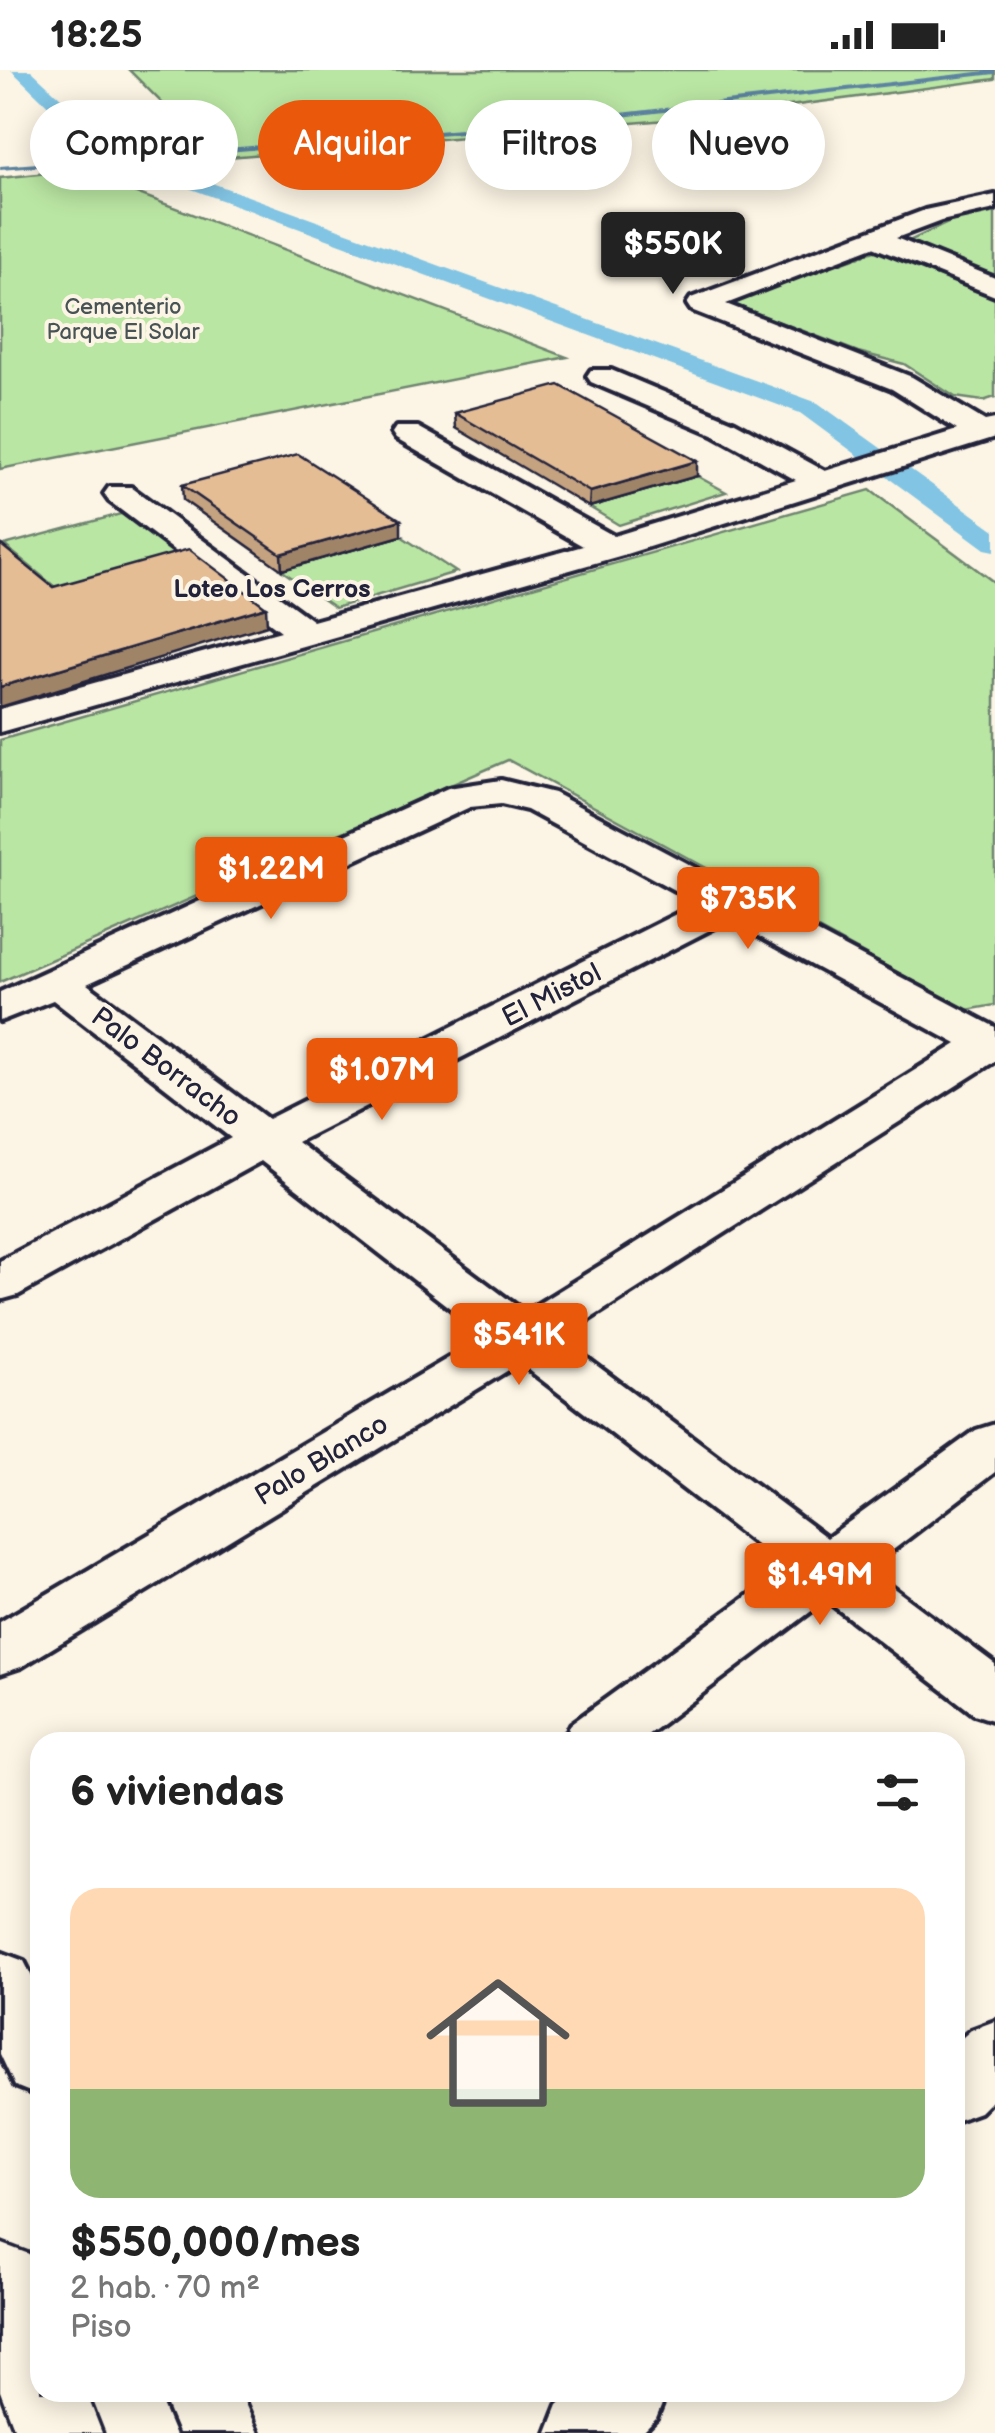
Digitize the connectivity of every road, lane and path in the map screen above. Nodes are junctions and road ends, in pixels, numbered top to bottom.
1 (995, 202) edge
2 (877, 240) junction
3 (995, 288) edge
4 (602, 376) dead end
5 (407, 433) dead end
6 (987, 441) edge
7 (824, 483) junction
8 (120, 494) dead end
9 (611, 548) junction
10 (309, 635) junction
11 (0, 721) edge
12 (732, 902) junction
13 (55, 981) junction
14 (0, 1008) edge
15 (993, 1043) edge
16 (264, 1140) junction
17 (0, 1283) edge
18 (524, 1337) junction
19 (995, 1444) edge
20 (826, 1568) junction
21 (0, 1651) edge
22 (995, 1696) edge
23 (606, 1732) edge
24 (0, 1982) edge
25 (30, 2044) edge
26 (995, 2052) edge
27 (965, 2080) edge
28 (0, 2283) edge
29 (30, 2360) edge
30 (47, 2402) edge
31 (205, 2402) edge
32 (619, 2402) edge
33 (59, 2433) edge
34 (219, 2433) edge
35 (586, 2433) edge

1 - 2 street
2 - 3 street
2 - 6 street
4 - 7 street
5 - 9 street
6 - 7 street
7 - 9 street
8 - 10 street
9 - 10 street
10 - 11 street
12 - 13 street
12 - 15 street
12 - 16 street, El Mistol
13 - 14 street
13 - 16 street, Palo Borracho
15 - 18 street, Palo Blanco
16 - 17 street, El Mistol
16 - 18 street, Palo Borracho
18 - 20 street, Palo Borracho
18 - 21 street, Palo Blanco
19 - 20 street
20 - 22 street, Palo Borracho
20 - 23 street
24 - 25 street
26 - 27 street
28 - 29 main road
30 - 33 main road
31 - 34 street
32 - 35 street

